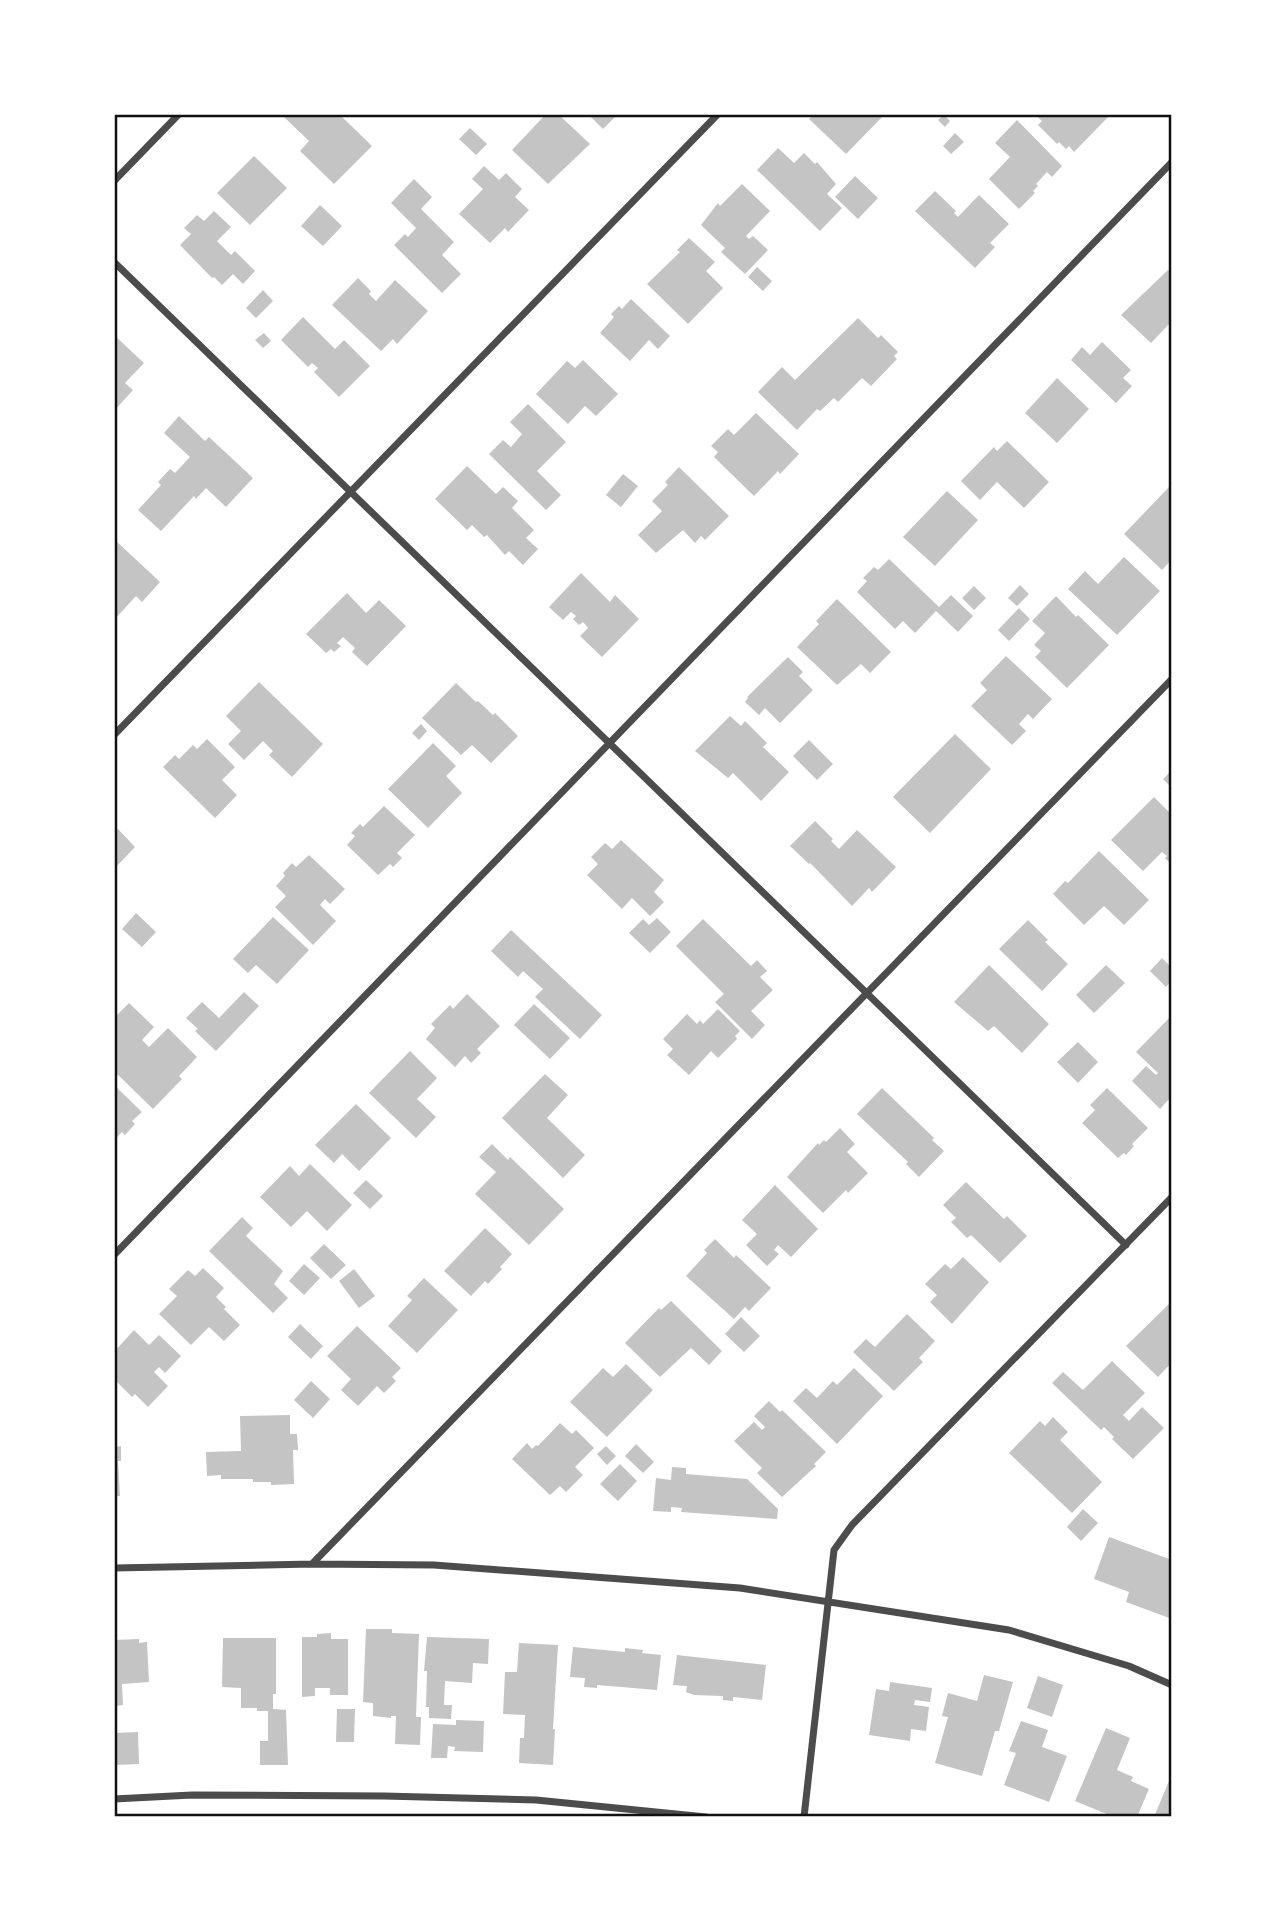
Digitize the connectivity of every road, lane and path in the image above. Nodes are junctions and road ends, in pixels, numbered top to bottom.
1 (179, 114) edge
2 (718, 114) edge
3 (1172, 162) edge
4 (114, 181) edge
5 (114, 262) edge
6 (351, 491) junction
7 (1172, 679) edge
8 (114, 735) edge
9 (608, 743) junction
10 (867, 994) junction
11 (1172, 1197) edge
12 (1126, 1245) junction
13 (114, 1255) edge
14 (312, 1564) junction
15 (114, 1568) edge
16 (828, 1601) junction
17 (1172, 1685) edge
18 (114, 1799) edge
19 (706, 1817) edge
20 (804, 1817) edge

1 - 4 street
2 - 6 street
3 - 9 street
5 - 6 street
6 - 8 street
6 - 9 street
7 - 10 street
9 - 10 street
9 - 13 street
10 - 12 street
10 - 14 street
11 - 12 street
12 - 16 street
14 - 15 street
14 - 16 street
16 - 17 street
16 - 20 street
18 - 19 street

